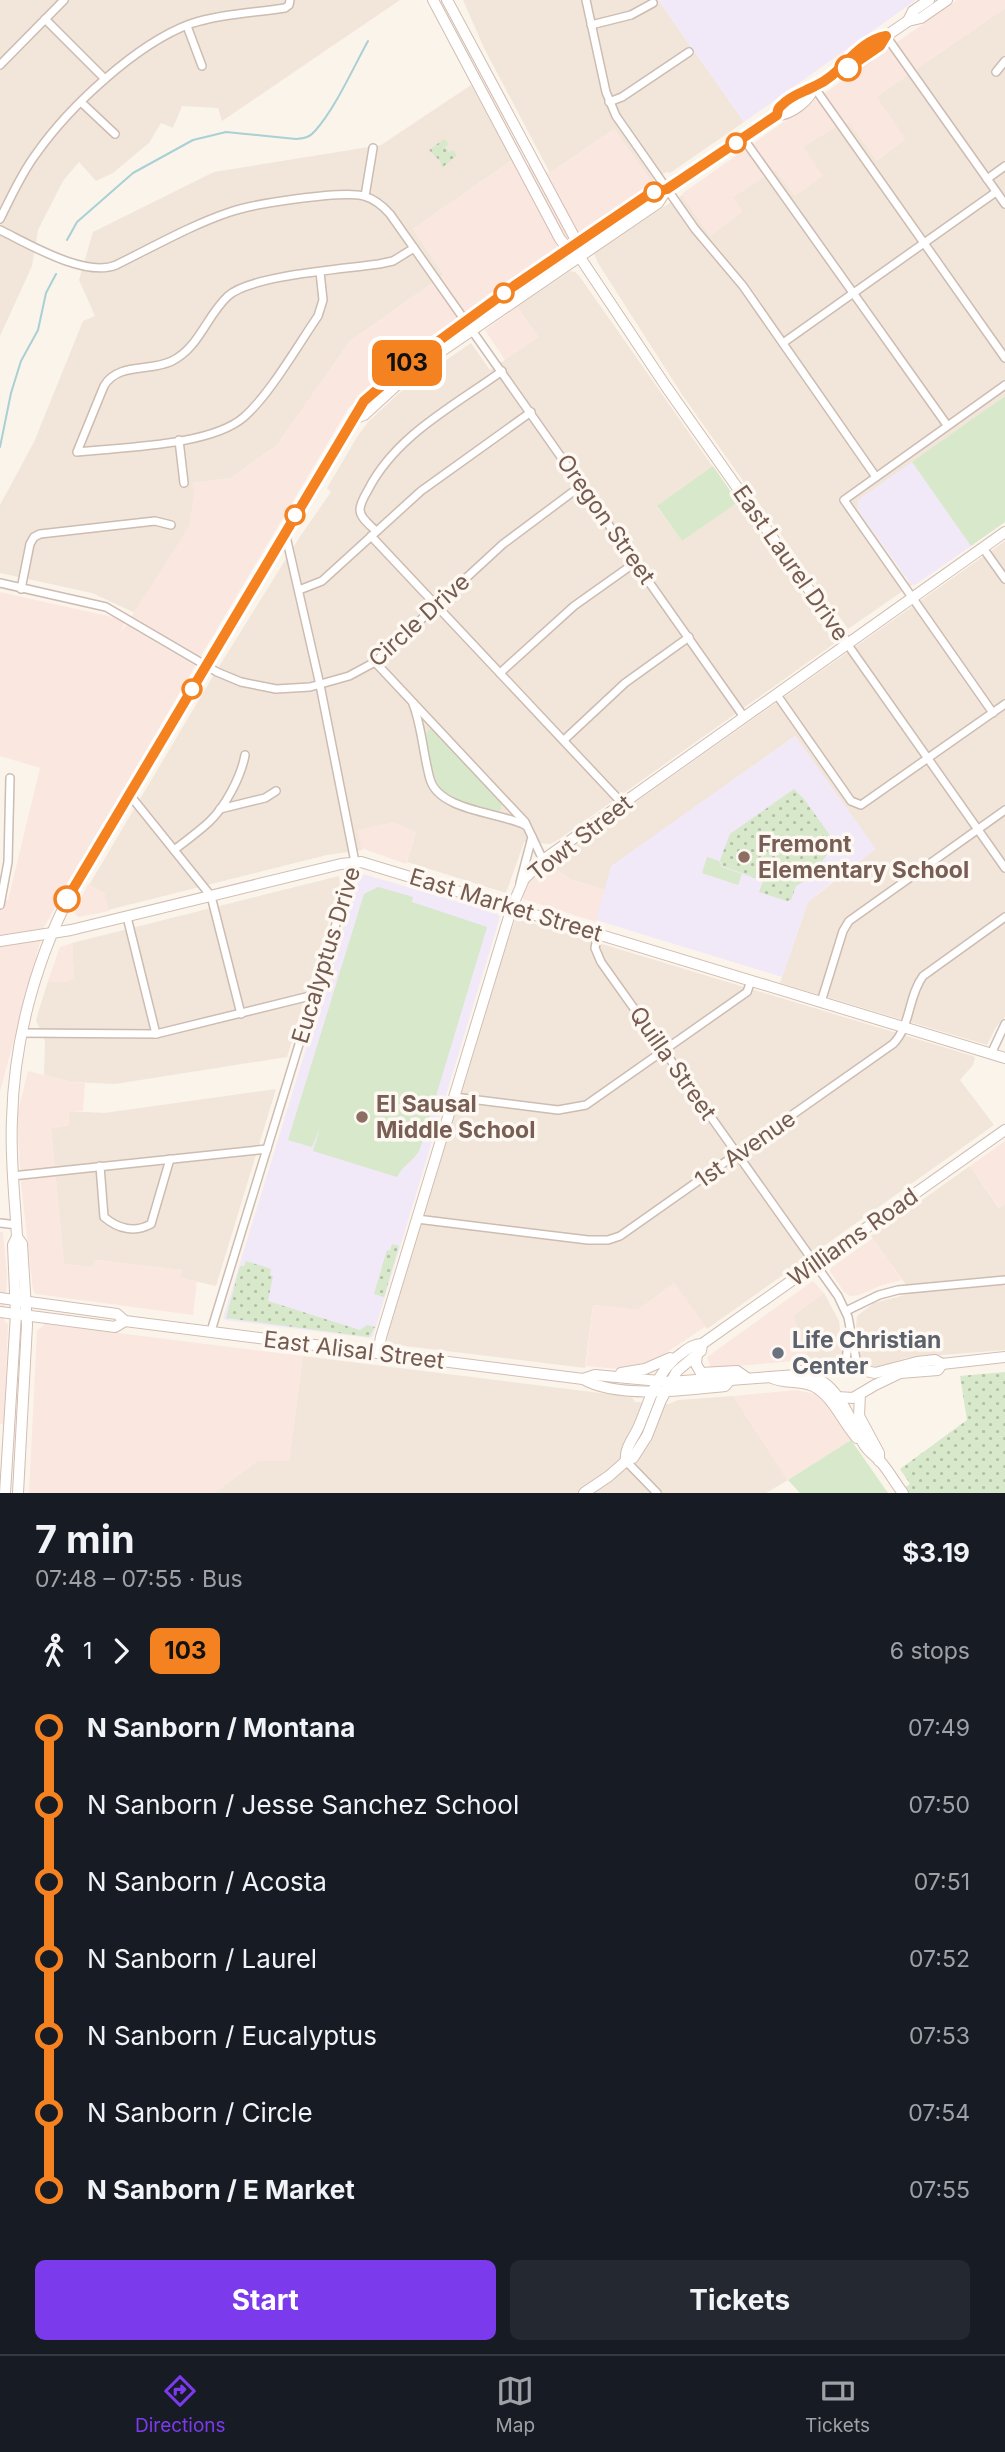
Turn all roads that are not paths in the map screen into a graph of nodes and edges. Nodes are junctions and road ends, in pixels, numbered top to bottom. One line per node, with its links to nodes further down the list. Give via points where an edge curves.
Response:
1 (64, 0): 9 (street)
2 (290, 0): 12 (street, via 282,8)
3 (433, 0): 37 (main road)
4 (447, 0): 34 (main road, East Laurel Drive)
5 (586, 0): 11 (street)
6 (929, 0): 10 (main road, via 913,11)
7 (947, 0): 10 (main road, via 921,18)
8 (653, 3): 11 (street, via 631,15)
9 (45, 19): 16 (street); 19 (street)
10 (908, 21): 13 (main road)
11 (592, 25): 21 (street)
12 (187, 26): 17 (street); 19 (street, via 141,50)
13 (886, 36): 20 (main road, via 852,67 842,67); 27 (street)
14 (689, 52): 21 (street)
15 (1005, 61): 18 (street)
16 (0, 65)
17 (202, 66)
18 (996, 72)
19 (105, 79): 22 (street)
20 (814, 87): 24 (main road, via 788,113 777,115); 35 (street)
21 (609, 102): 28 (street)
22 (82, 103): 23 (street); 32 (street, via 36,154)
23 (115, 134)
24 (743, 138): 28 (main road); 40 (street)
25 (373, 148): 30 (street)
26 (1005, 166): 27 (street)
27 (987, 179): 29 (street)
28 (667, 189): 34 (main road, via 649,194); 38 (main road, via 658,203); 43 (street)
29 (996, 192): 31 (street); 35 (street)
30 (365, 196): 33 (street, via 337,194 238,209 106,268 74,262); 36 (street, Oregon Street, via 390,214)
31 (1005, 204)
32 (0, 219)
33 (0, 230)
34 (577, 242): 37 (main road); 38 (main road, East Laurel Drive)
35 (924, 243): 40 (street); 44 (street)
36 (414, 248): 39 (street, via 387,262); 41 (street, Oregon Street)
37 (567, 249): 38 (main road, East Laurel Drive); 41 (main road)
38 (579, 256): 42 (main road); 67 (main road, East Laurel Drive)
39 (320, 272): 50 (street, via 320,312 258,401 229,427); 50 (street, via 242,286 224,300 177,359 111,376 77,452)
40 (853, 293): 43 (street); 49 (street)
41 (467, 320): 42 (street, Oregon Street); 48 (main road, via 376,389)
42 (474, 330): 45 (street, Oregon Street); 48 (main road, via 411,372)
43 (783, 343): 51 (street)
44 (1005, 358)
45 (502, 371): 47 (street, Oregon Street); 57 (street, via 417,431 390,457 360,509)
46 (1005, 385): 49 (street)
47 (531, 412): 53 (street, Oregon Street); 57 (street, via 427,486)
48 (356, 418): 55 (main road)
49 (947, 425): 51 (street)
50 (179, 440): 52 (street)
51 (876, 477): 64 (street, via 844,500)
52 (184, 483)
53 (582, 485): 59 (street, Oregon Street); 65 (street, Circle Drive, via 512,537)
54 (171, 525): 62 (street, via 155,521 37,535 30,544)
55 (285, 532): 63 (street, Eucalyptus Drive); 69 (main road)
56 (1005, 532): 58 (main road, Towt Street)
57 (374, 534): 63 (street, via 322,581); 65 (street)
58 (983, 548): 60 (street); 64 (main road, Towt Street)
59 (636, 562): 66 (street, Oregon Street); 70 (street, via 574,606)
60 (1005, 579)
61 (0, 583): 62 (street, Circle Drive)
62 (21, 589): 69 (street, Circle Drive, via 106,607)
63 (299, 590): 71 (street, Eucalyptus Drive)
64 (912, 598): 67 (main road, Towt Street); 75 (street)
65 (436, 605): 68 (street, Circle Drive); 70 (street)
66 (689, 637): 76 (street, Oregon Street); 79 (street, via 625,683)
67 (848, 645): 72 (main road, Towt Street); 81 (street, East Laurel Drive)
68 (375, 662): 71 (street, Circle Drive); 73 (street)
69 (206, 665): 71 (street, Circle Drive, via 259,687 290,690); 84 (main road)
70 (500, 673): 79 (street)
71 (320, 685): 95 (street, Eucalyptus Drive)
72 (777, 695): 76 (main road, Towt Street); 81 (street, via 858,805)
73 (411, 700): 77 (street); 78 (street)
74 (1005, 704): 75 (street)
75 (993, 713): 81 (street)
76 (744, 718): 86 (main road, Towt Street)
77 (440, 731): 78 (street, via 427,728); 85 (street)
78 (421, 739): 89 (street, via 430,782 438,794)
79 (564, 740): 86 (street)
80 (246, 755): 87 (street)
81 (928, 758): 91 (street, East Laurel Drive)
82 (10, 778): 99 (street, via 8,862)
83 (276, 791): 87 (street)
84 (129, 794): 93 (street); 104 (main road)
85 (503, 798): 89 (street, via 503,811); 90 (street)
86 (623, 804): 94 (main road, Towt Street)
87 (219, 809): 93 (street)
88 (1005, 810): 91 (street)
89 (492, 814): 90 (street)
90 (528, 828): 92 (street)
91 (978, 830): 96 (street, East Laurel Drive); 108 (street, via 847,924)
92 (532, 837): 94 (street); 97 (street)
93 (174, 850): 98 (street)
94 (543, 860): 97 (main road, Towt Street, via 527,875)
95 (355, 862): 98 (main road, East Market Street); 100 (main road, East Market Street); 107 (street, Eucalyptus Drive)
96 (1005, 868)
97 (517, 894): 100 (main road, Towt Street)
98 (211, 896): 101 (main road, East Market Street); 109 (street)
99 (0, 905)
100 (512, 907): 103 (main road, East Market Street); 117 (main road, Towt Street)
101 (127, 917): 104 (main road, East Market Street); 113 (street)
102 (1005, 917): 111 (street, 1st Avenue, via 923,976)
103 (598, 933): 106 (main road, East Market Street); 114 (street, Quilla Street, via 595,948 599,958)
104 (52, 934): 105 (main road, East Market Street); 112 (main road)
105 (0, 941)
106 (751, 981): 108 (main road, East Market Street); 114 (street, via 747,992)
107 (314, 996): 109 (street); 119 (street, Eucalyptus Drive)
108 (821, 1002): 111 (main road, East Market Street)
109 (241, 1014): 113 (street)
110 (1005, 1024): 115 (street)
111 (903, 1028): 115 (main road, East Market Street); 120 (street, 1st Avenue, via 893,1044)
112 (21, 1033): 113 (street); 123 (main road, via 12,1117)
113 (156, 1034)
114 (664, 1051): 117 (street, via 598,1099 574,1109); 120 (street, Quilla Street)
115 (991, 1054): 116 (main road, East Market Street)
116 (1005, 1058)
117 (454, 1097): 124 (main road, Towt Street)
118 (1005, 1130): 127 (main road, Williams Road)
119 (267, 1149): 121 (street); 137 (street, Eucalyptus Drive)
120 (737, 1154): 124 (street, 1st Avenue, via 627,1232 608,1240); 127 (street, Quilla Street)
121 (170, 1159): 122 (street); 122 (street, via 151,1224 140,1230 115,1227 104,1217)
122 (100, 1166): 123 (street)
123 (12, 1176): 126 (main road)
124 (417, 1219): 140 (main road, Towt Street)
125 (0, 1223): 126 (street)
126 (17, 1225): 132 (main road, via 13,1245)
127 (815, 1264): 133 (street, Quilla Street); 139 (main road, Williams Road)
128 (1005, 1273): 130 (street)
129 (1005, 1280): 130 (street)
130 (987, 1281): 133 (street, via 898,1290)
131 (0, 1298): 132 (main road, East Alisal Street)
132 (21, 1301): 135 (main road); 136 (main road, East Alisal Street, via 117,1314)
133 (846, 1311): 138 (street, Quilla Street)
134 (0, 1312): 135 (main road, East Alisal Street)
135 (22, 1314): 136 (main road, East Alisal Street, via 115,1326); 159 (main road); 160 (main road)
136 (125, 1321): 137 (main road, East Alisal Street)
137 (211, 1331): 140 (main road, East Alisal Street)
138 (850, 1331): 143 (street, Quilla Street); 145 (street, Quilla Street)
139 (699, 1349): 141 (main road, Williams Road, via 695,1344); 149 (main road, via 696,1364 701,1373 737,1371); 152 (main road, Williams Road, via 680,1366)
140 (378, 1353): 150 (main road, East Alisal Street)
141 (680, 1354): 146 (main road, via 640,1371); 151 (main road, Williams Road)
142 (1005, 1357): 144 (main road, East Alisal Street, via 942,1364 938,1370)
143 (844, 1366): 145 (main road, East Alisal Street); 147 (main road, East Alisal Street, via 804,1370); 154 (main road, via 832,1378)
144 (926, 1366): 145 (main road, East Alisal Street, via 907,1364 878,1373); 155 (main road, East Alisal Street, via 895,1375)
145 (859, 1370): 155 (main road)
146 (595, 1375): 150 (main road, East Alisal Street); 151 (main road, East Alisal Street)
147 (797, 1375): 148 (main road, East Alisal Street); 154 (main road, East Alisal Street, via 820,1380)
148 (769, 1377): 149 (main road, East Alisal Street); 156 (main road, via 816,1388)
149 (747, 1378): 152 (main road, East Alisal Street, via 730,1380 725,1386)
150 (583, 1379): 153 (main road, East Alisal Street, via 595,1386)
151 (657, 1381): 152 (main road, East Alisal Street); 153 (main road, Williams Road)
152 (668, 1386): 153 (main road, East Alisal Street); 157 (main road, via 643,1445)
153 (652, 1392): 157 (main road, Williams Road, via 625,1452)
154 (834, 1392): 155 (main road, East Alisal Street, via 849,1399); 156 (main road)
155 (862, 1393): 158 (main road, via 859,1416)
156 (865, 1447): 158 (main road)
157 (626, 1461): 161 (main road); 162 (street)
158 (880, 1461): 163 (main road)
159 (5, 1493)
160 (18, 1493)
161 (584, 1493)
162 (657, 1493)
163 (903, 1493)

